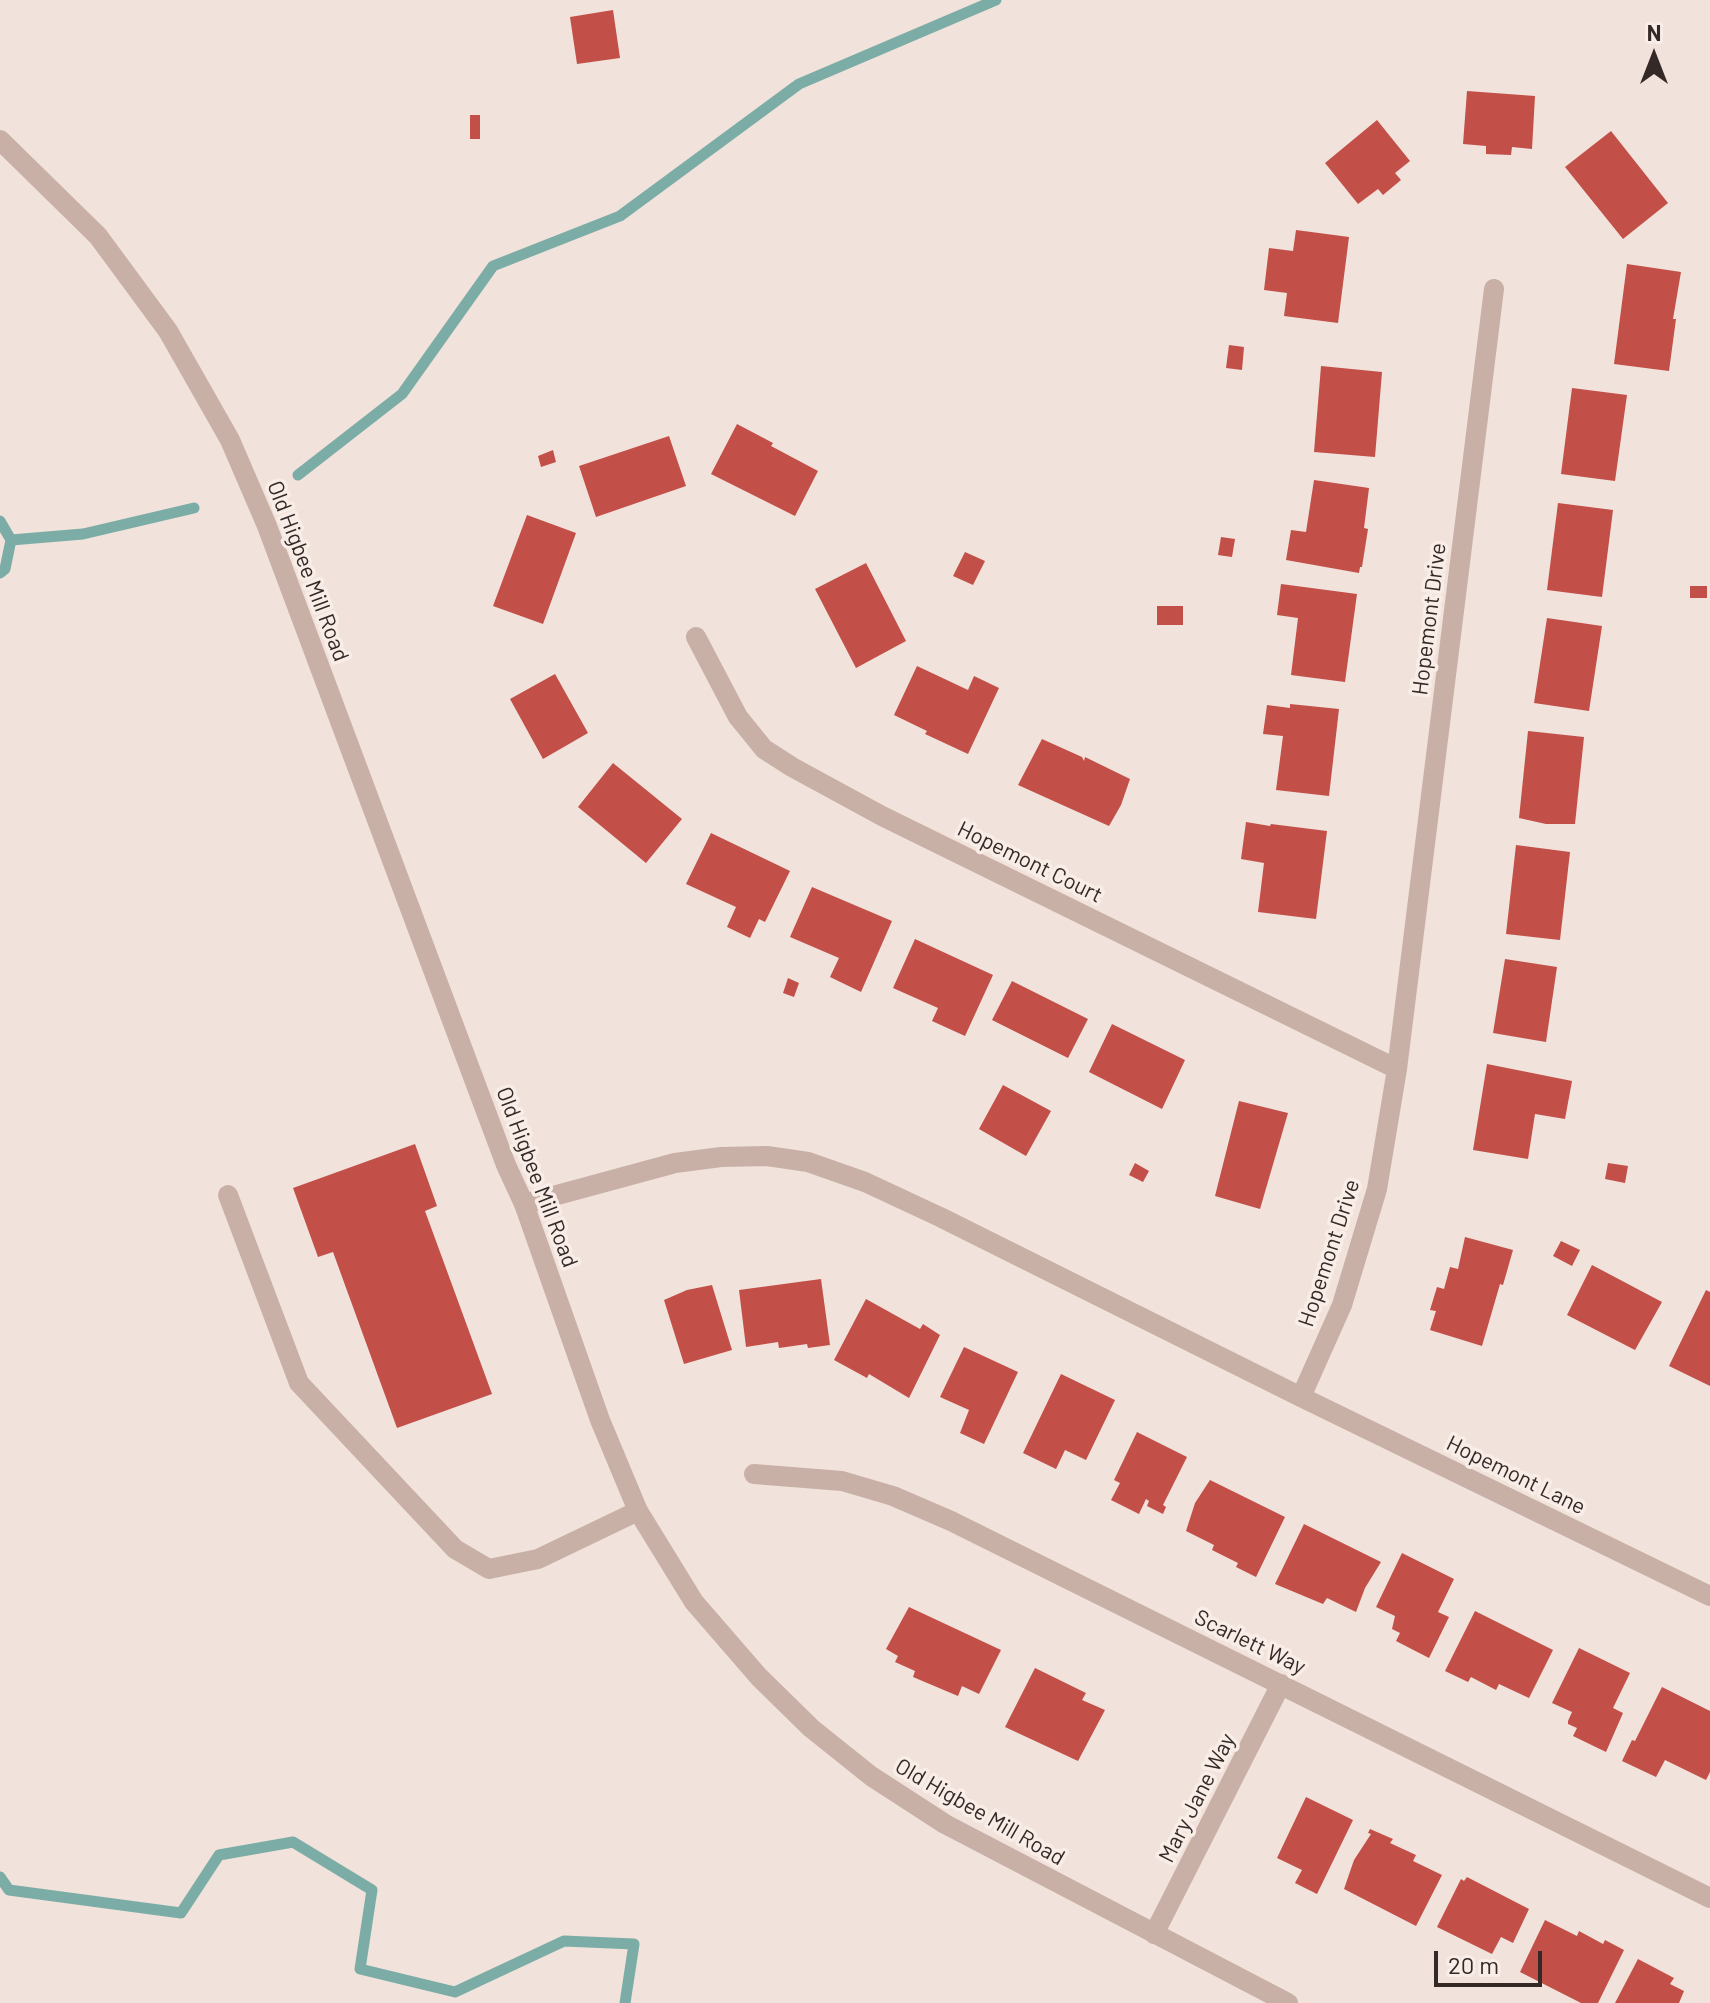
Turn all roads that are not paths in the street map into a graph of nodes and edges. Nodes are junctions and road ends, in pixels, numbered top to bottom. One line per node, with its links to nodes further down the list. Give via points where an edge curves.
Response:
1 (0, 140): 6 (street, Old Higbee Mill Road, via 98,236 168,331 230,440)
2 (1494, 289): 4 (street, Hopemont Drive)
3 (696, 637): 4 (street, Hopemont Court, via 738,717 764,749 792,767)
4 (1397, 1069): 7 (street, Hopemont Drive, via 1364,1237 1342,1305)
5 (228, 1195): 9 (street, via 299,1383 455,1549 489,1569 538,1559)
6 (524, 1204): 7 (street, via 675,1163 767,1156 808,1162 940,1217); 9 (street, Old Higbee Mill Road)
7 (1301, 1397): 10 (street, Hopemont Lane)
8 (754, 1474): 11 (street, Scarlett Way, via 842,1481 893,1496)
9 (638, 1511): 13 (street, Old Higbee Mill Road, via 694,1602 811,1728 871,1776 945,1824)
10 (1710, 1596)
11 (1281, 1684): 12 (street, Scarlett Way); 13 (street, Mary Jane Way)
12 (1710, 1898)
13 (1154, 1934): 14 (street, Old Higbee Mill Road)
14 (1288, 2003)

